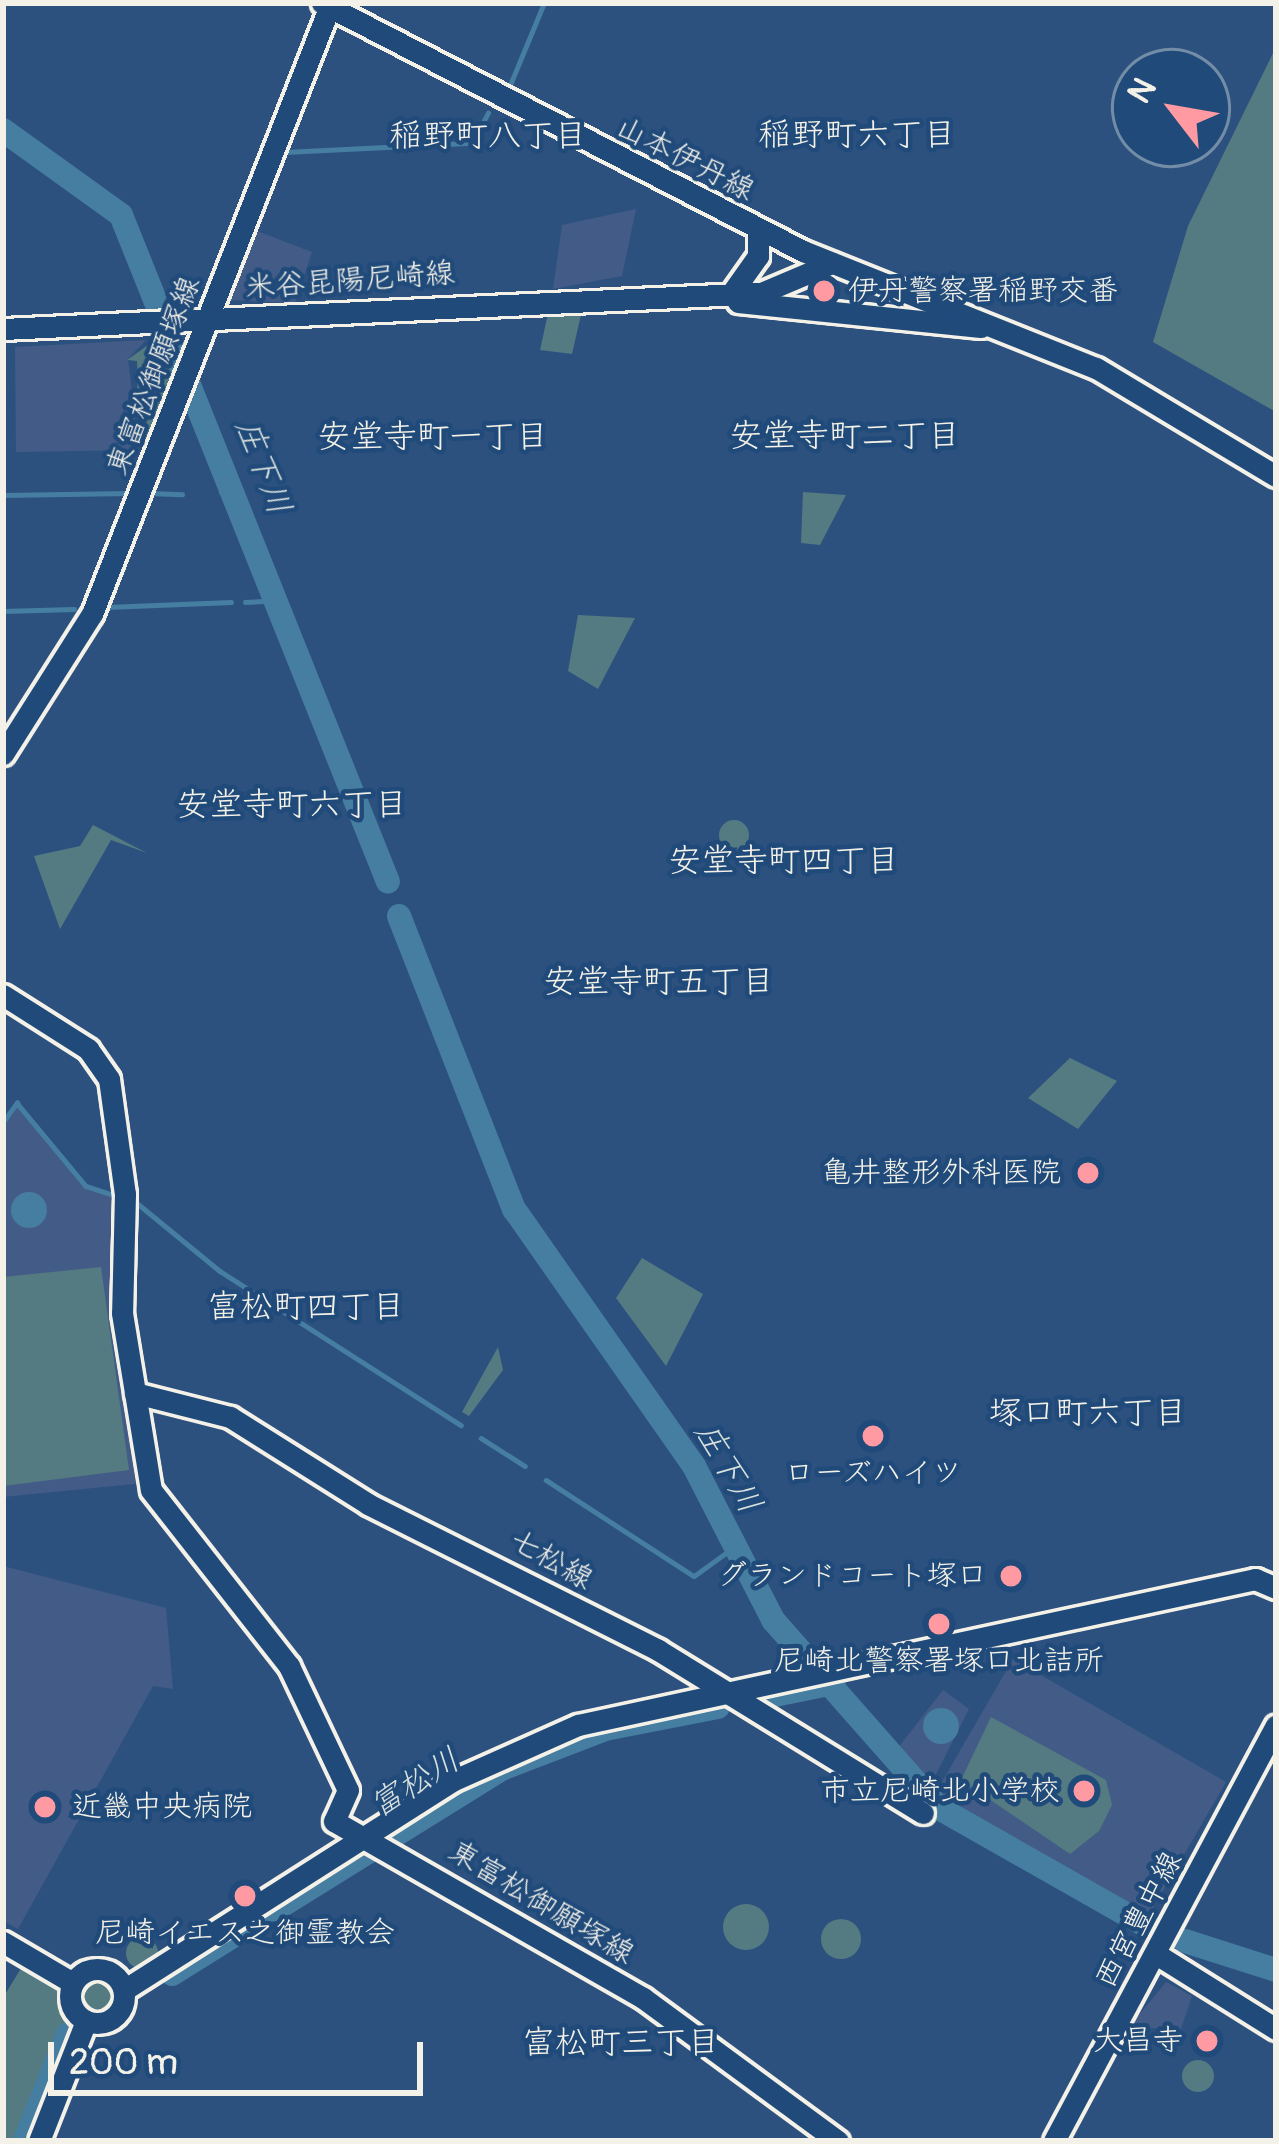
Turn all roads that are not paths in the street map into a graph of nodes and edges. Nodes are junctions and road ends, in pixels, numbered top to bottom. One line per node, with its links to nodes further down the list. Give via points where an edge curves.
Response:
1 (327, 4): 2 (main road, 山本伊丹線); 6 (main road, 東富松御願塚線)
2 (758, 229): 3 (main road, 山本伊丹線); 4 (main road, via 758,256)
3 (832, 263): 4 (main road, 米谷昆陽尼崎線); 7 (main road, 米谷昆陽尼崎線)
4 (731, 294): 5 (main road, 米谷昆陽尼崎線)
5 (700, 296): 6 (main road, 米谷昆陽尼崎線); 7 (main road, 米谷昆陽尼崎線)
6 (208, 320): 8 (main road, 米谷昆陽尼崎線); 10 (main road, 東富松御願塚線, via 92,614)
7 (1000, 328): 9 (main road, 米谷昆陽尼崎線, via 1096,368)
8 (3, 329)
9 (1276, 476)
10 (3, 754)
11 (3, 995): 12 (main road, 東富松御願塚線, via 88,1049 109,1079 124,1197 122,1313)
12 (135, 1393): 14 (main road, 七松線, via 230,1417 375,1508 496,1561); 17 (main road, 東富松御願塚線, via 151,1490 290,1666 348,1790 334,1821)
13 (1276, 1588): 14 (main road, via 1255,1579)
14 (725, 1692): 16 (main road, 七松線); 17 (main road, via 547,1737)
15 (1276, 1726): 19 (main road, 西宮豊中線)
16 (923, 1813)
17 (370, 1835): 21 (main road); 26 (main road, 東富松御願塚線, via 643,1999)
18 (3, 1942): 20 (main road)
19 (1156, 1954): 23 (main road); 24 (main road, 西宮豊中線)
20 (73, 1983): 21 (main road, via 102,1970); 22 (main road, via 73,2009)
21 (124, 1990): 22 (main road, via 114,2018)
22 (86, 2021): 25 (main road)
23 (1276, 2029)
24 (1056, 2140)
25 (39, 2141)
26 (838, 2141)

